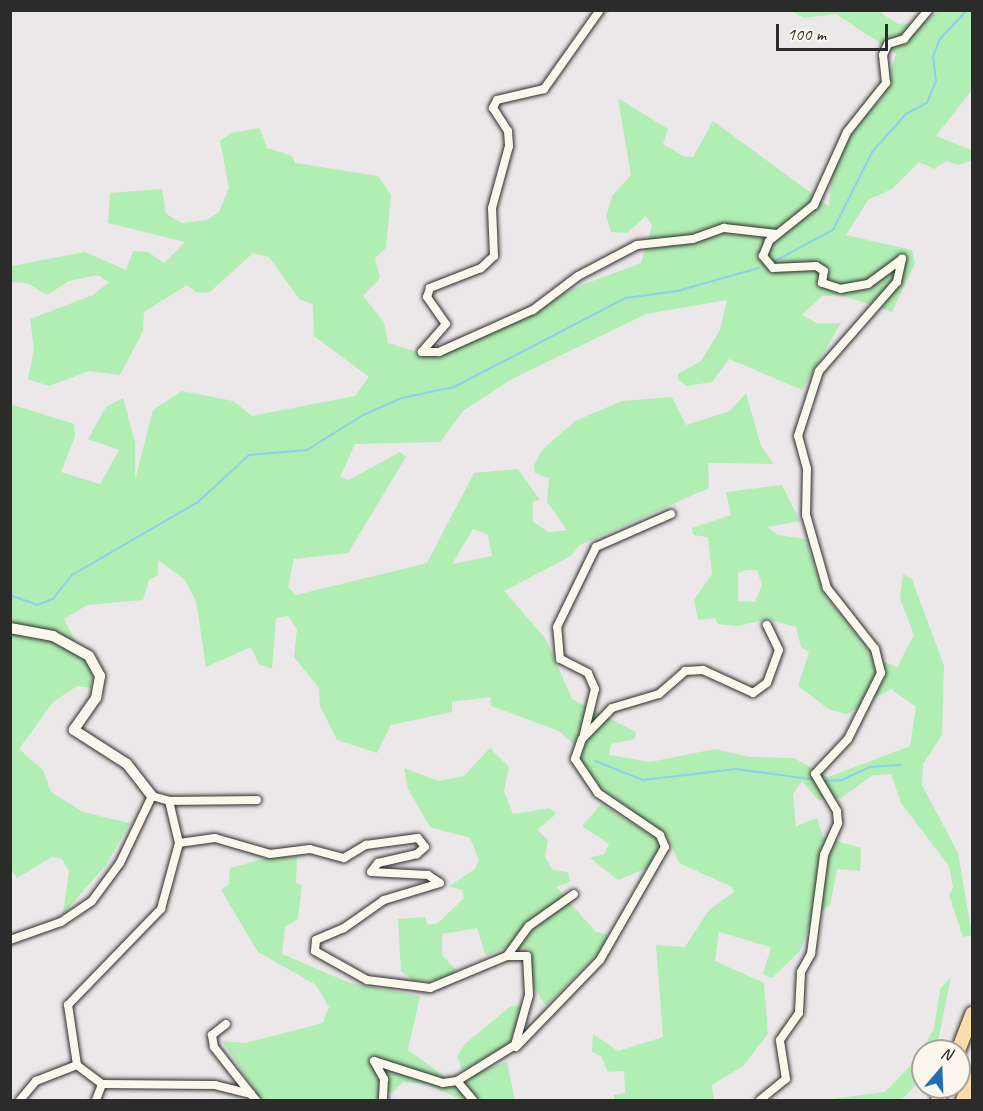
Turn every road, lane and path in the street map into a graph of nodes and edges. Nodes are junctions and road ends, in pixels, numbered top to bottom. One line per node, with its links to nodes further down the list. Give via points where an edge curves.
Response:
1 (600, 10): 3 (street, via 544,89 497,100 493,108 507,132 509,146 492,208 494,256 481,268 430,288 429,300 447,318 422,352 439,352 533,310 578,276 637,245 693,239 724,228)
2 (928, 10): 3 (street, via 904,39 888,44 884,55 886,83 846,132 814,205)
3 (777, 234): 28 (street, via 765,250 765,264 816,267 824,271 822,283 841,289 868,284 902,260 902,270 819,371 798,436 807,469 806,515 827,588 875,649 881,673 848,739 814,774 837,810 838,823 824,855 811,954 801,972 799,1013 780,1040 786,1079)
4 (671, 514): 7 (street, via 596,548 558,627 560,659 588,674 595,689)
5 (767, 625): 7 (street, via 779,650 767,683 753,693 703,670 685,671 659,694 612,708)
6 (10, 628): 8 (street, via 53,636 89,656 100,676 96,698 74,730 127,764)
7 (582, 739): 18 (street, via 575,759 598,794 660,835 665,847 600,960 527,1039)
8 (152, 796): 10 (street); 13 (street, via 120,863 92,901 61,922)
9 (257, 800): 10 (street)
10 (169, 801): 11 (street)
11 (179, 843): 14 (street, via 215,838 270,854 310,849 344,858 366,845 418,838 425,846 417,854 378,863 371,872 428,875 440,883 384,900 344,928 316,940 315,951 367,980 430,988); 19 (street, via 161,909 69,1005)
12 (574, 894): 14 (street, via 529,926)
13 (10, 940)
14 (507, 956): 18 (street, via 527,956 529,995 522,1034)
15 (972, 1014): 17 (highway)
16 (226, 1024): 23 (street, via 212,1035 214,1047)
17 (966, 1039)
18 (506, 1054): 20 (street, via 469,1070)
19 (77, 1065): 22 (street); 24 (street, via 36,1081)
20 (457, 1080): 26 (street, via 422,1078 374,1061 384,1079); 27 (street)
21 (972, 1082): 29 (highway)
22 (102, 1084): 23 (street, via 215,1085); 25 (street)
23 (253, 1097)
24 (20, 1101)
25 (96, 1101)
26 (383, 1101)
27 (473, 1101)
28 (759, 1101)
29 (963, 1101)

